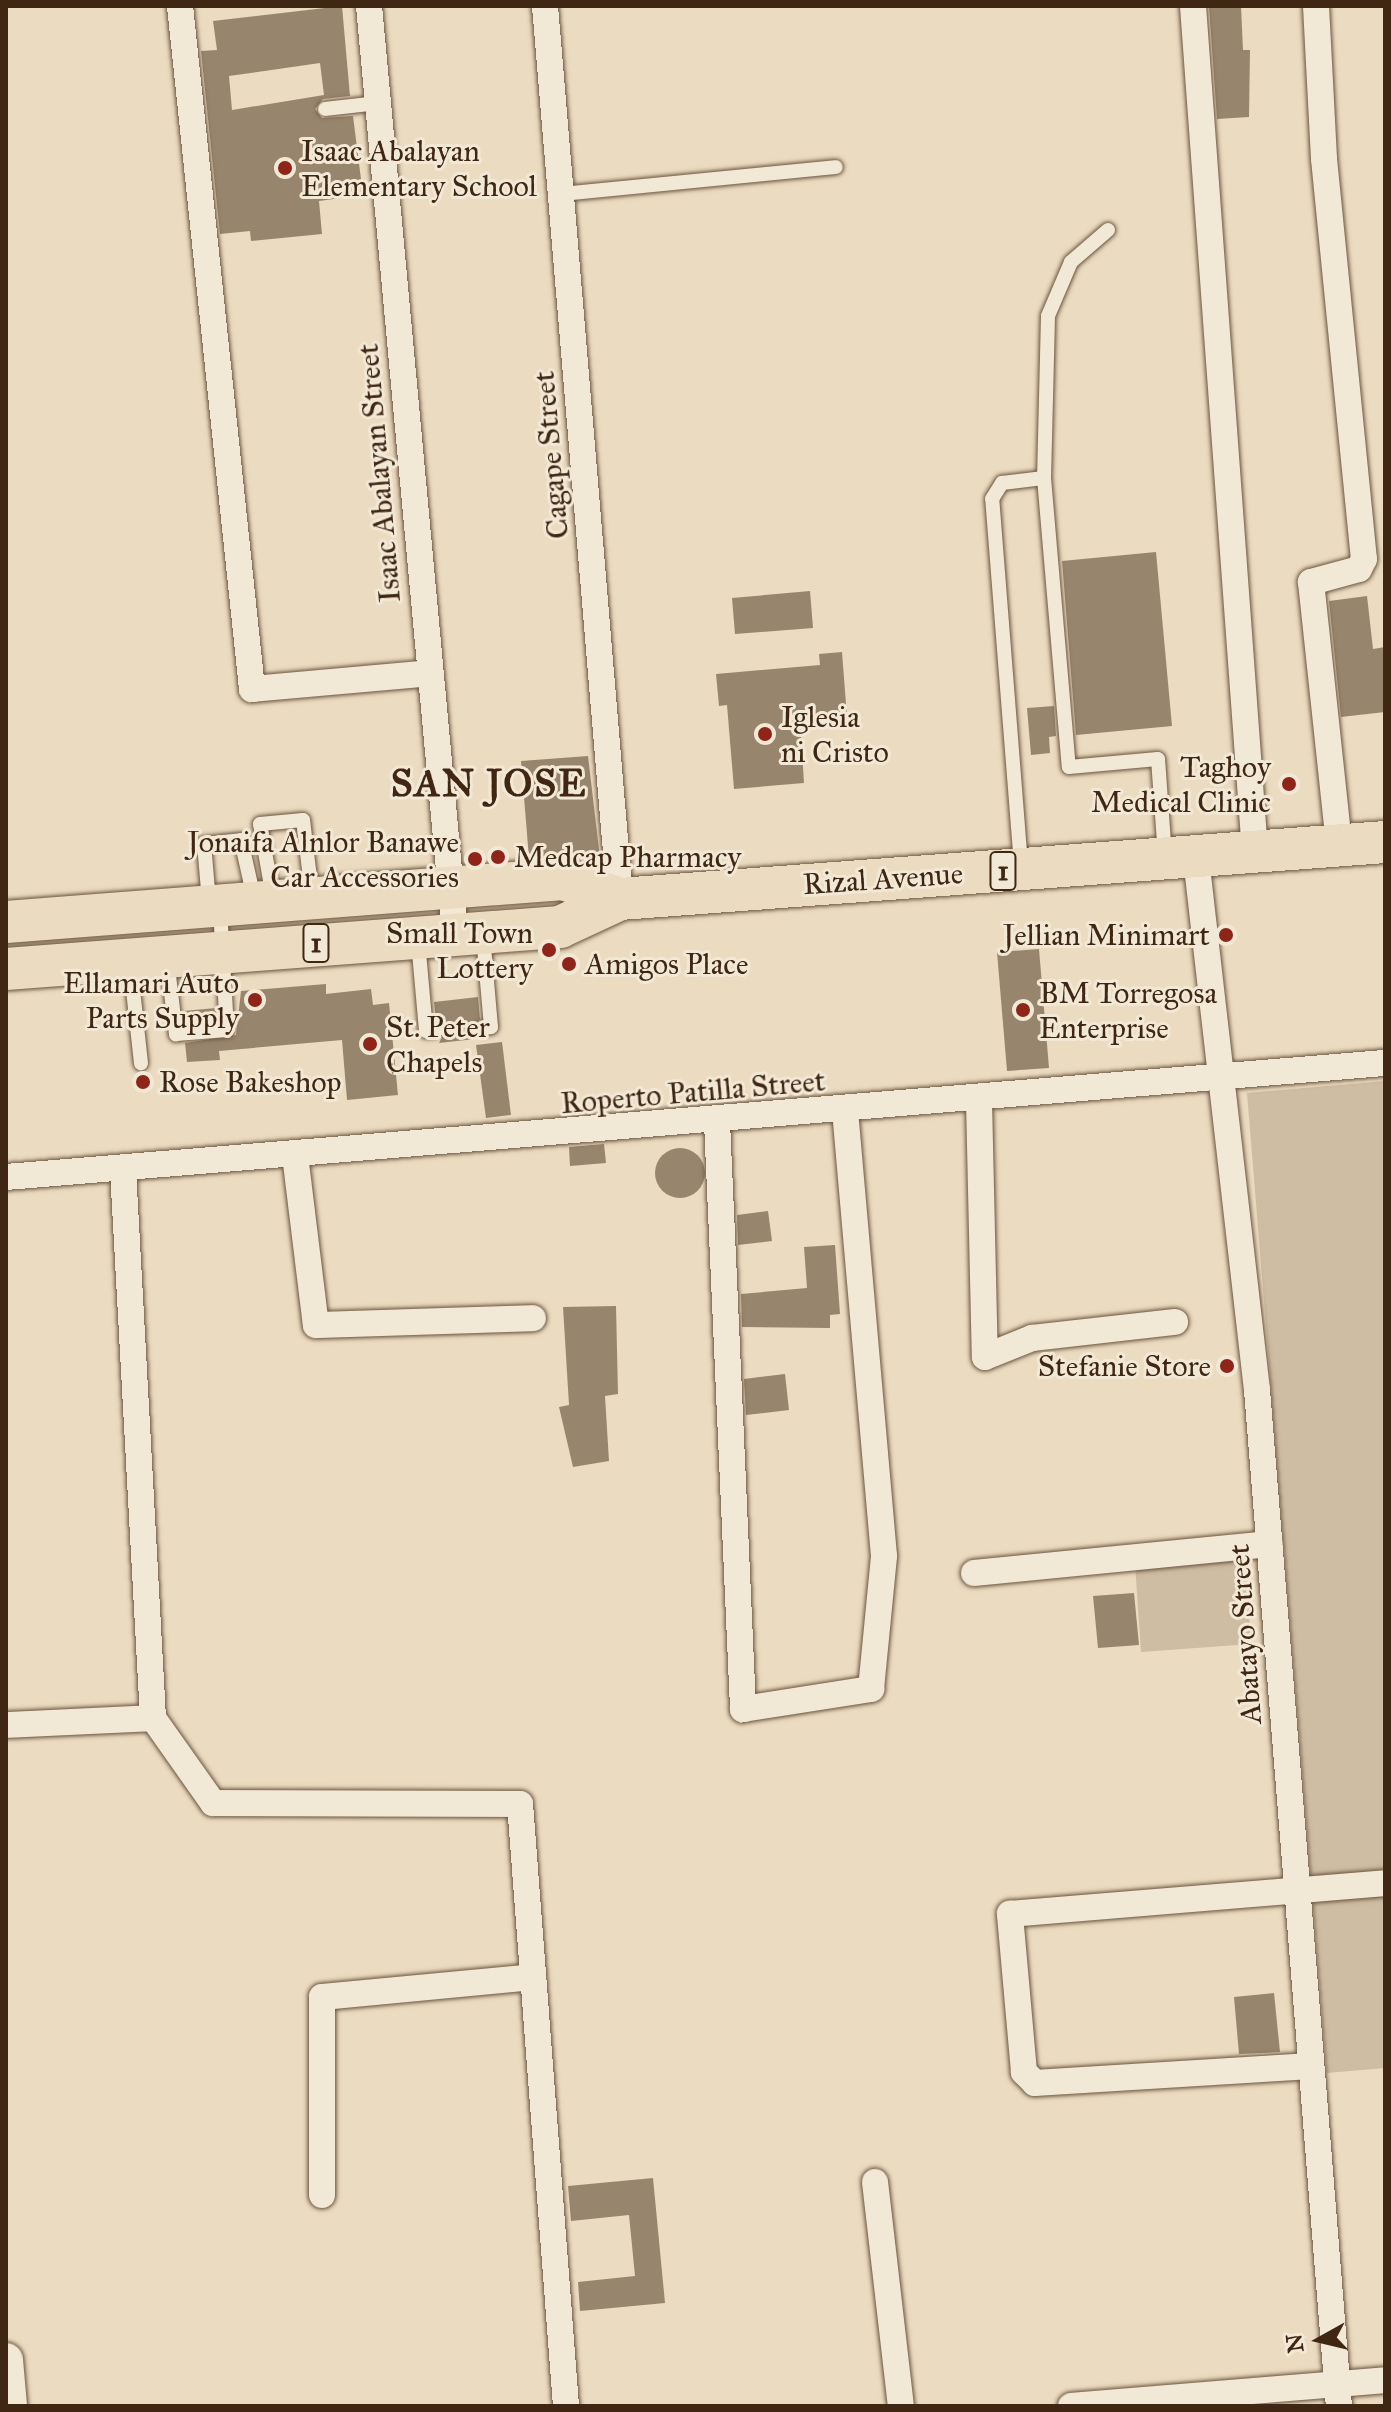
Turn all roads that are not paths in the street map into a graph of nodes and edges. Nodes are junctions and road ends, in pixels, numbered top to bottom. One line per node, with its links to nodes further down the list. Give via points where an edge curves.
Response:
1 (180, 6): 12 (street, via 252,689)
2 (369, 6): 6 (street, Isaac Abalayan Street)
3 (545, 6): 9 (street, Cagape Street)
4 (1193, 6): 15 (street)
5 (1316, 6): 14 (street, via 1325,173 1364,559 1359,569 1311,582)
6 (378, 103): 7 (lane); 12 (street, Isaac Abalayan Street)
7 (325, 109)
8 (836, 167): 9 (lane)
9 (561, 194): 19 (street, Cagape Street)
10 (1108, 230): 11 (lane, via 1071,262 1048,316)
11 (1044, 478): 16 (lane, via 1069,767 1158,759); 17 (lane, via 1002,483 992,499)
12 (430, 673): 18 (street, Isaac Abalayan Street)
13 (1385, 842): 14 (main road, Rizal Avenue / 1)
14 (1339, 846): 15 (main road, Rizal Avenue / 1)
15 (1255, 853): 16 (main road, Rizal Avenue / 1)
16 (1181, 859): 17 (main road, Rizal Avenue / 1); 30 (street, Abatayo Street)
17 (1021, 870): 19 (main road, Rizal Avenue / 1)
18 (452, 888): 19 (main road, Rizal Avenue / 1, via 563,879); 20 (main road, Rizal Avenue / 1); 22 (street, Isaac Abalayan Street)
19 (620, 899): 22 (main road, Rizal Avenue / 1, via 560,927)
20 (254, 903): 20 (lane, via 260,824 303,820); 21 (main road, Rizal Avenue / 1); 23 (lane)
21 (6, 922)
22 (452, 935): 23 (main road, Rizal Avenue / 1); 26 (lane, via 491,1027); 27 (lane, via 426,1031)
23 (224, 950): 24 (main road, Rizal Avenue / 1); 24 (lane, via 227,1030 189,1033 176,1034)
24 (148, 956): 25 (main road, Rizal Avenue / 1); 28 (lane)
25 (6, 969)
26 (483, 1028)
27 (437, 1030)
28 (141, 1063)
29 (1385, 1063): 30 (street, Roperto Patilla Street)
30 (1222, 1078): 31 (street, Roperto Patilla Street); 39 (street, Abatayo Street)
31 (979, 1101): 32 (street, Roperto Patilla Street); 38 (street, via 985,1357 1032,1338)
32 (845, 1112): 33 (street, Roperto Patilla Street); 33 (street, via 884,1556 871,1689 743,1709)
33 (717, 1122): 34 (street, Roperto Patilla Street)
34 (295, 1155): 35 (street, Roperto Patilla Street); 37 (street, via 316,1325)
35 (123, 1169): 36 (street, Roperto Patilla Street); 41 (street)
36 (6, 1177)
37 (533, 1318)
38 (1175, 1322)
39 (1270, 1544): 40 (street); 44 (street, Abatayo Street)
40 (974, 1573)
41 (153, 1718): 42 (street); 45 (street, via 213,1803 520,1804)
42 (6, 1725)
43 (1385, 1883): 44 (street)
44 (1297, 1890): 46 (street, Abatayo Street); 46 (street, via 1010,1914 1024,2072 1035,2083)
45 (533, 1977): 48 (street, via 322,1997); 53 (street)
46 (1311, 2066): 51 (street, Abatayo Street)
47 (875, 2182): 54 (street)
48 (322, 2195)
49 (6, 2360): 52 (street)
50 (1385, 2380): 51 (street)
51 (1338, 2395): 55 (street)
52 (10, 2406)
53 (566, 2406)
54 (901, 2406)
55 (1071, 2406)

